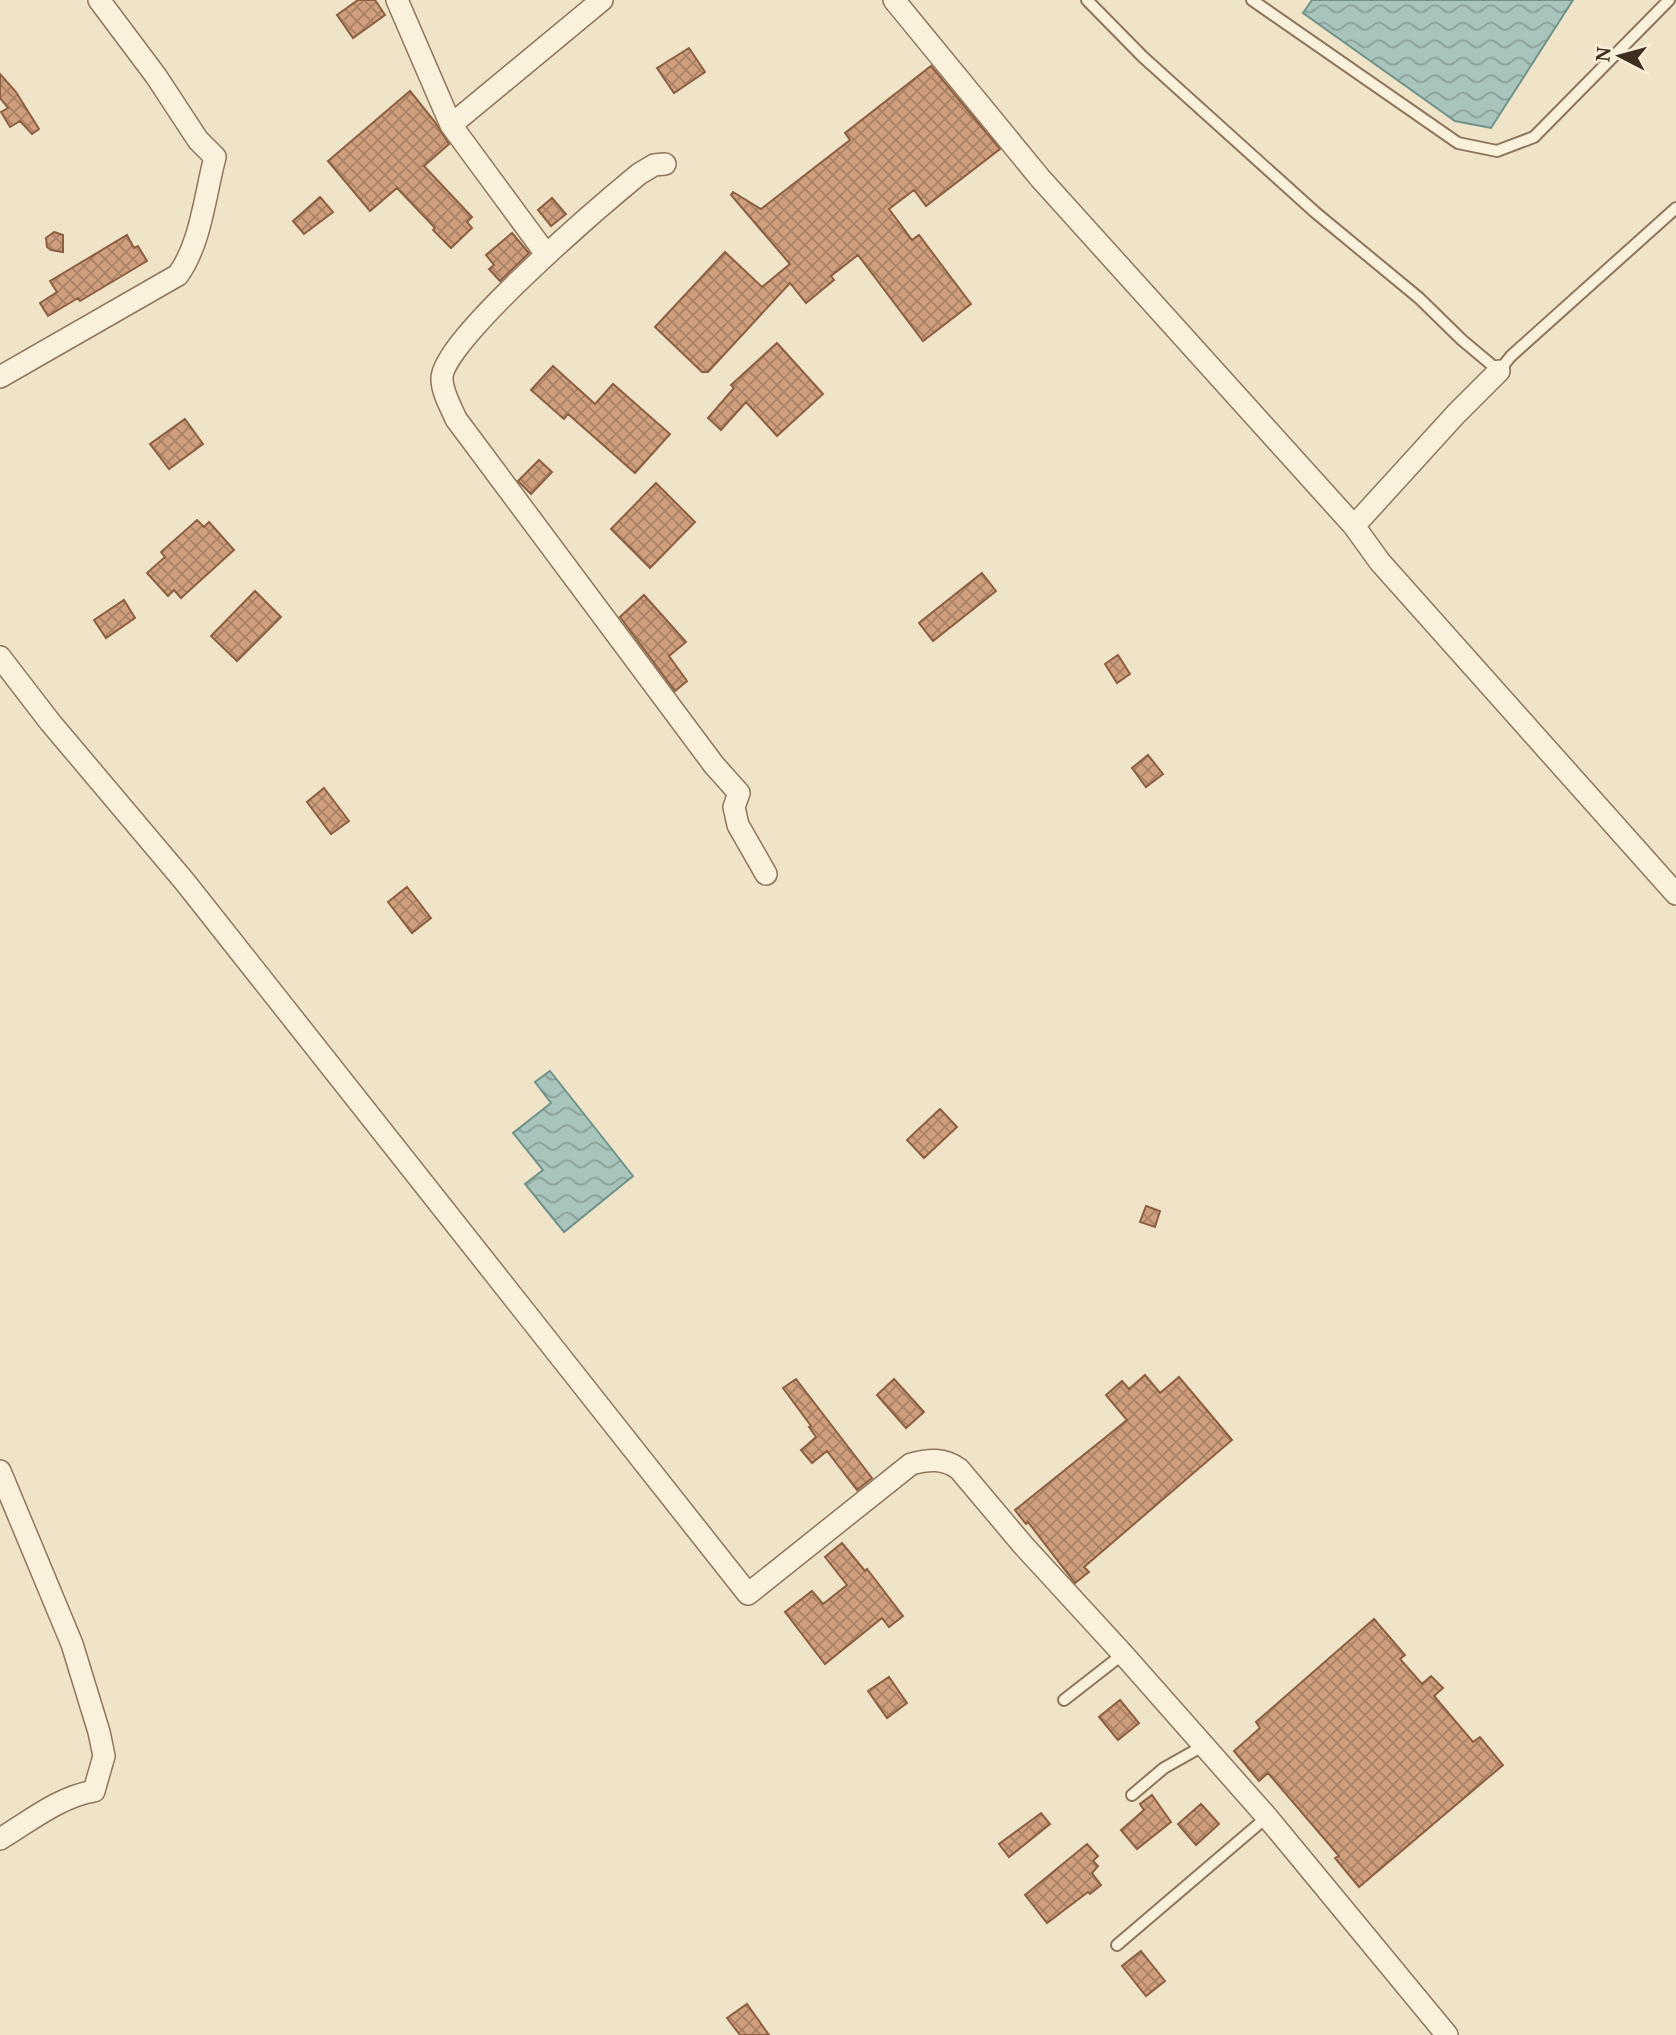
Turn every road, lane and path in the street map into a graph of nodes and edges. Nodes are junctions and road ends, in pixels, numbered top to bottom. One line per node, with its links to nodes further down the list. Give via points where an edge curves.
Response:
1 (99, 0): 13 (street, via 198,140 215,157 195,239 178,275)
2 (397, 0): 8 (street)
3 (602, 0): 8 (street)
4 (894, 0): 14 (street, via 1040,178)
5 (1087, 0): 12 (lane, via 1143,57)
6 (1252, 0): 7 (lane, via 1458,144 1497,151 1534,137)
7 (1669, 0)
8 (451, 125): 11 (street)
9 (665, 164): 11 (street, via 639,174)
10 (1676, 208): 12 (lane)
11 (546, 254): 16 (street, via 457,345 442,378 447,395 456,419 739,793 734,807 738,825)
12 (1499, 371): 14 (street)
13 (0, 377)
14 (1354, 526): 17 (street, via 1380,562)
15 (0, 657): 19 (street, via 185,882 748,1594 911,1464 949,1461)
16 (766, 874)
17 (1676, 894)
18 (0, 1471): 24 (street, via 72,1644 104,1756 94,1791 60,1801)
19 (1123, 1654): 20 (lane); 21 (street)
20 (1064, 1700)
21 (1203, 1746): 22 (lane, via 1164,1768); 23 (street)
22 (1132, 1795)
23 (1266, 1817): 25 (lane); 26 (street)
24 (0, 1839)
25 (1117, 1945)
26 (1447, 2035)

